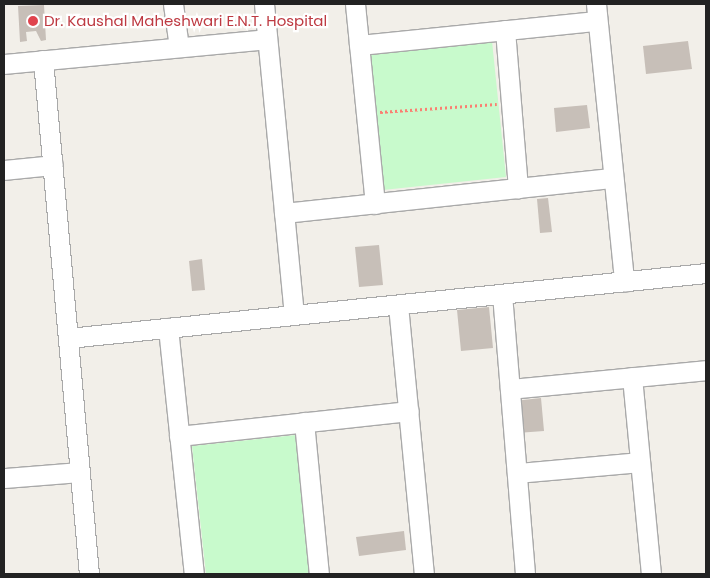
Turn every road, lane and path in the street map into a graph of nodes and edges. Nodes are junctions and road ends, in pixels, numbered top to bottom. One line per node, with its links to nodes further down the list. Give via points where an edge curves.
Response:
1 (173, 4): 8 (street)
2 (264, 4): 6 (street)
3 (355, 4): 7 (street)
4 (596, 12): 5 (street); 15 (street)
5 (505, 30): 7 (street); 11 (street)
6 (268, 39): 8 (street); 18 (street)
7 (360, 45): 12 (street)
8 (179, 47): 9 (street)
9 (44, 60): 10 (street); 13 (street)
10 (4, 64)
11 (511, 103): 12 (path); 16 (street)
12 (366, 113): 17 (street)
13 (53, 166): 14 (street); 25 (street)
14 (4, 170)
15 (613, 178): 16 (street); 20 (street)
16 (518, 188): 17 (street)
17 (375, 204): 18 (street)
18 (284, 214): 23 (street)
19 (706, 273): 20 (street)
20 (624, 282): 21 (street)
21 (502, 294): 22 (street); 28 (street)
22 (398, 305): 23 (street); 29 (street)
23 (294, 315): 24 (street)
24 (168, 328): 25 (street); 31 (street)
25 (68, 338): 33 (street)
26 (706, 370): 27 (street)
27 (632, 377): 28 (street); 32 (street)
28 (510, 389): 34 (street)
29 (409, 411): 30 (street); 39 (street)
30 (304, 422): 31 (street); 38 (street)
31 (179, 436): 37 (street)
32 (640, 462): 34 (street); 41 (street)
33 (80, 472): 35 (street); 36 (street)
34 (516, 473): 40 (street)
35 (4, 478)
36 (89, 574)
37 (194, 574)
38 (319, 574)
39 (424, 574)
40 (525, 574)
41 (652, 574)

